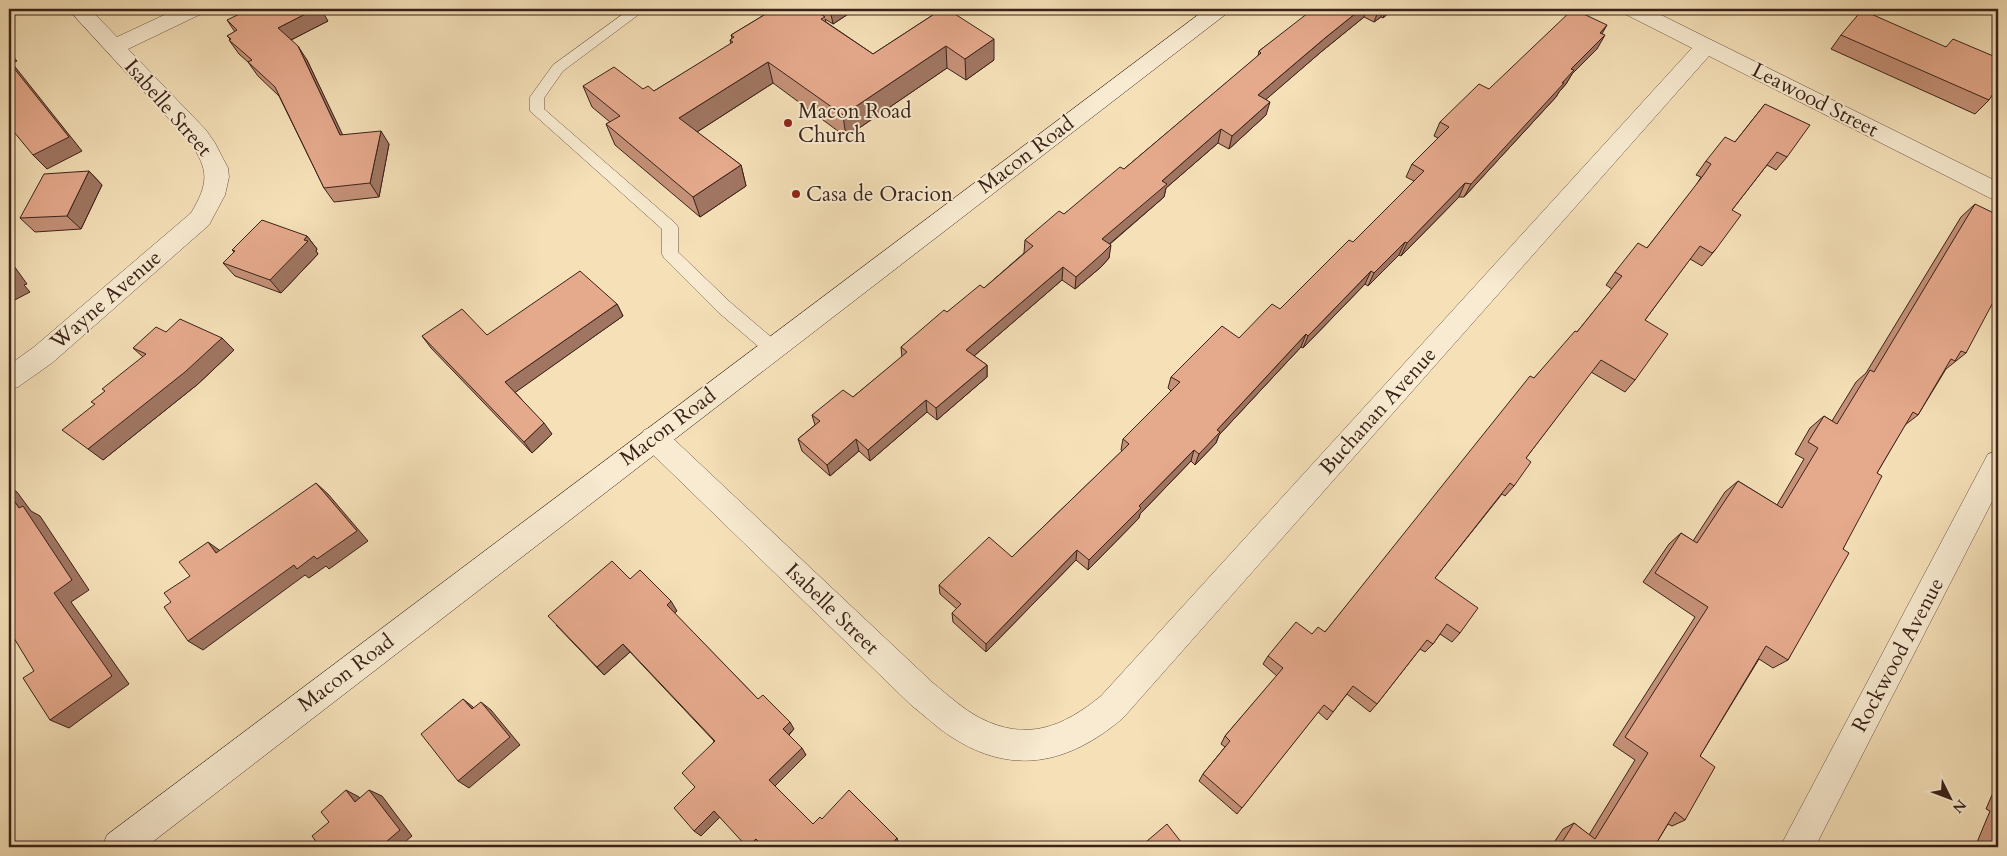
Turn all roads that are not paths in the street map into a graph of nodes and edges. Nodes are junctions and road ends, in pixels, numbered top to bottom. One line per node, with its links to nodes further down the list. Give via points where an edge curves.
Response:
1 (78, 9): 7 (street, Isabelle Street)
2 (194, 9): 7 (street)
3 (639, 9): 10 (lane, via 558,68 537,97 537,111 670,227 670,254)
4 (1632, 9): 6 (street, Leawood Street)
5 (1215, 10): 10 (street, Macon Road)
6 (1707, 45): 8 (street, Leawood Street); 14 (street, Buchanan Avenue, via 1112,707 1095,723 1074,735)
7 (114, 47): 9 (street, Isabelle Street, via 198,136 212,156 217,172 216,193)
8 (1998, 192)
9 (200, 219): 11 (street, Wayne Avenue, via 43,355)
10 (772, 348): 12 (street, Macon Road)
11 (9, 379)
12 (654, 438): 14 (street, Isabelle Street, via 922,694 967,729 997,741); 15 (street, Macon Road)
13 (1998, 463): 16 (street, Rockwood Avenue)
14 (1030, 747)
15 (118, 847)
16 (1797, 847)

